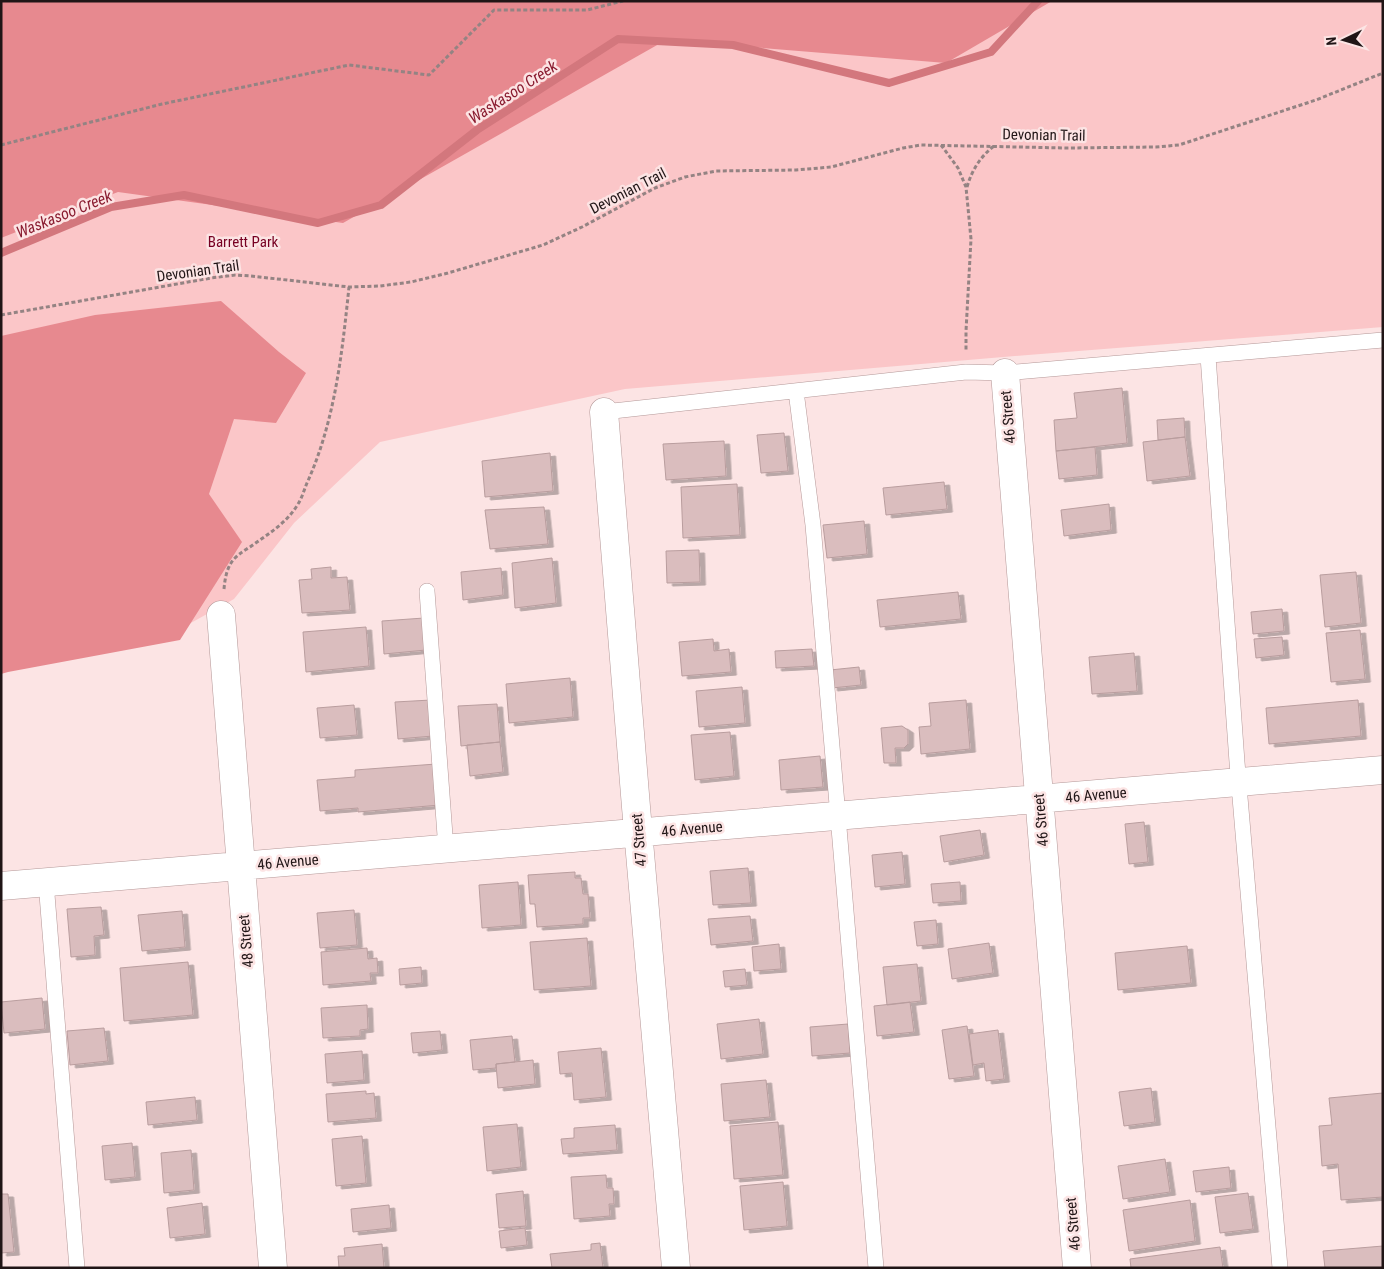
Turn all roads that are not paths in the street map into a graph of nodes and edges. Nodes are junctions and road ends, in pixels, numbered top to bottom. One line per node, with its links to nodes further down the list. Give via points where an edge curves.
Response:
1 (1383, 340): 2 (lane)
2 (1208, 356): 3 (lane); 9 (lane)
3 (1005, 373): 4 (lane, via 966,372); 10 (street, 46 Street)
4 (796, 391): 5 (lane); 11 (lane, via 813,524)
5 (604, 412): 12 (street, 47 Street)
6 (427, 591): 13 (lane)
7 (222, 615): 14 (street, 48 Street)
8 (1383, 770): 9 (street, 46 Avenue)
9 (1239, 782): 10 (street, 46 Avenue); 22 (lane)
10 (1039, 800): 11 (street, 46 Avenue); 21 (street, 46 Street)
11 (838, 816): 12 (street, 46 Avenue); 20 (lane)
12 (638, 834): 13 (street, 46 Avenue); 19 (street, 47 Street)
13 (446, 849): 14 (street, 46 Avenue)
14 (240, 866): 15 (street, 46 Avenue); 18 (street, 48 Street)
15 (46, 882): 16 (street, 46 Avenue); 17 (lane)
16 (1, 886)
17 (78, 1268)
18 (273, 1268)
19 (676, 1268)
20 (876, 1268)
21 (1076, 1268)
22 (1280, 1268)

